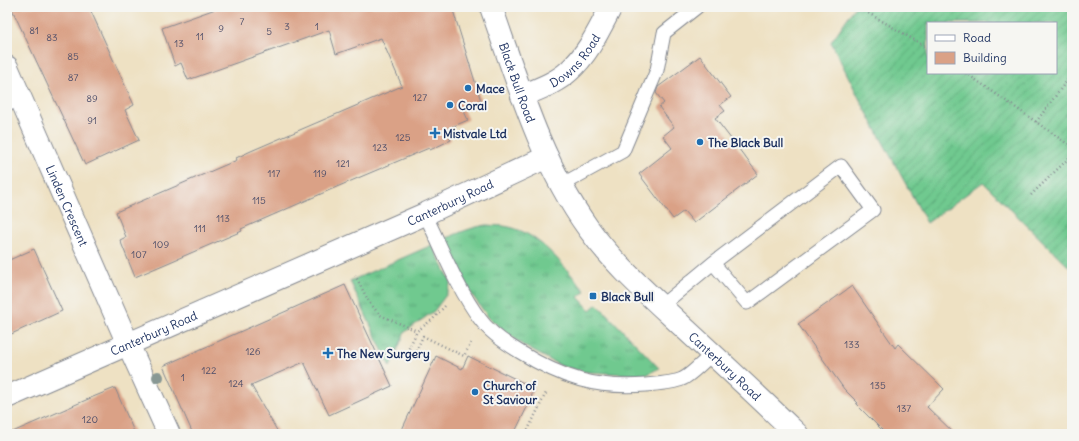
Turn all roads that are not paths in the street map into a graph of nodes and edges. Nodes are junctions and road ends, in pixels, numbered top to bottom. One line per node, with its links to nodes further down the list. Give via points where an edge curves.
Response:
1 (491, 7): 5 (main road, Black Bull Road)
2 (611, 7): 5 (main road, Downs Road, via 585,54 568,72)
3 (697, 7): 8 (lane, via 664,33 656,70 622,151)
4 (7, 67): 6 (main road, Linden Crescent)
5 (522, 96): 7 (main road, Black Bull Road)
6 (14, 102): 12 (main road, Linden Crescent)
7 (547, 157): 8 (main road, Canterbury Road); 9 (main road, Canterbury Road)
8 (561, 185): 11 (main road, Canterbury Road, via 602,246)
9 (425, 214): 12 (main road, Canterbury Road); 13 (lane, via 467,299 482,322 510,346 556,372 594,383 624,387 656,384 683,379)
10 (713, 263): 10 (lane, via 841,166 873,210 747,303); 11 (lane)
11 (661, 306): 13 (main road, Canterbury Road)
12 (128, 344): 14 (main road, Canterbury Road); 16 (main road, Linden Crescent)
13 (712, 354): 15 (main road, Canterbury Road)
14 (7, 397)
15 (792, 432)
16 (169, 434)

